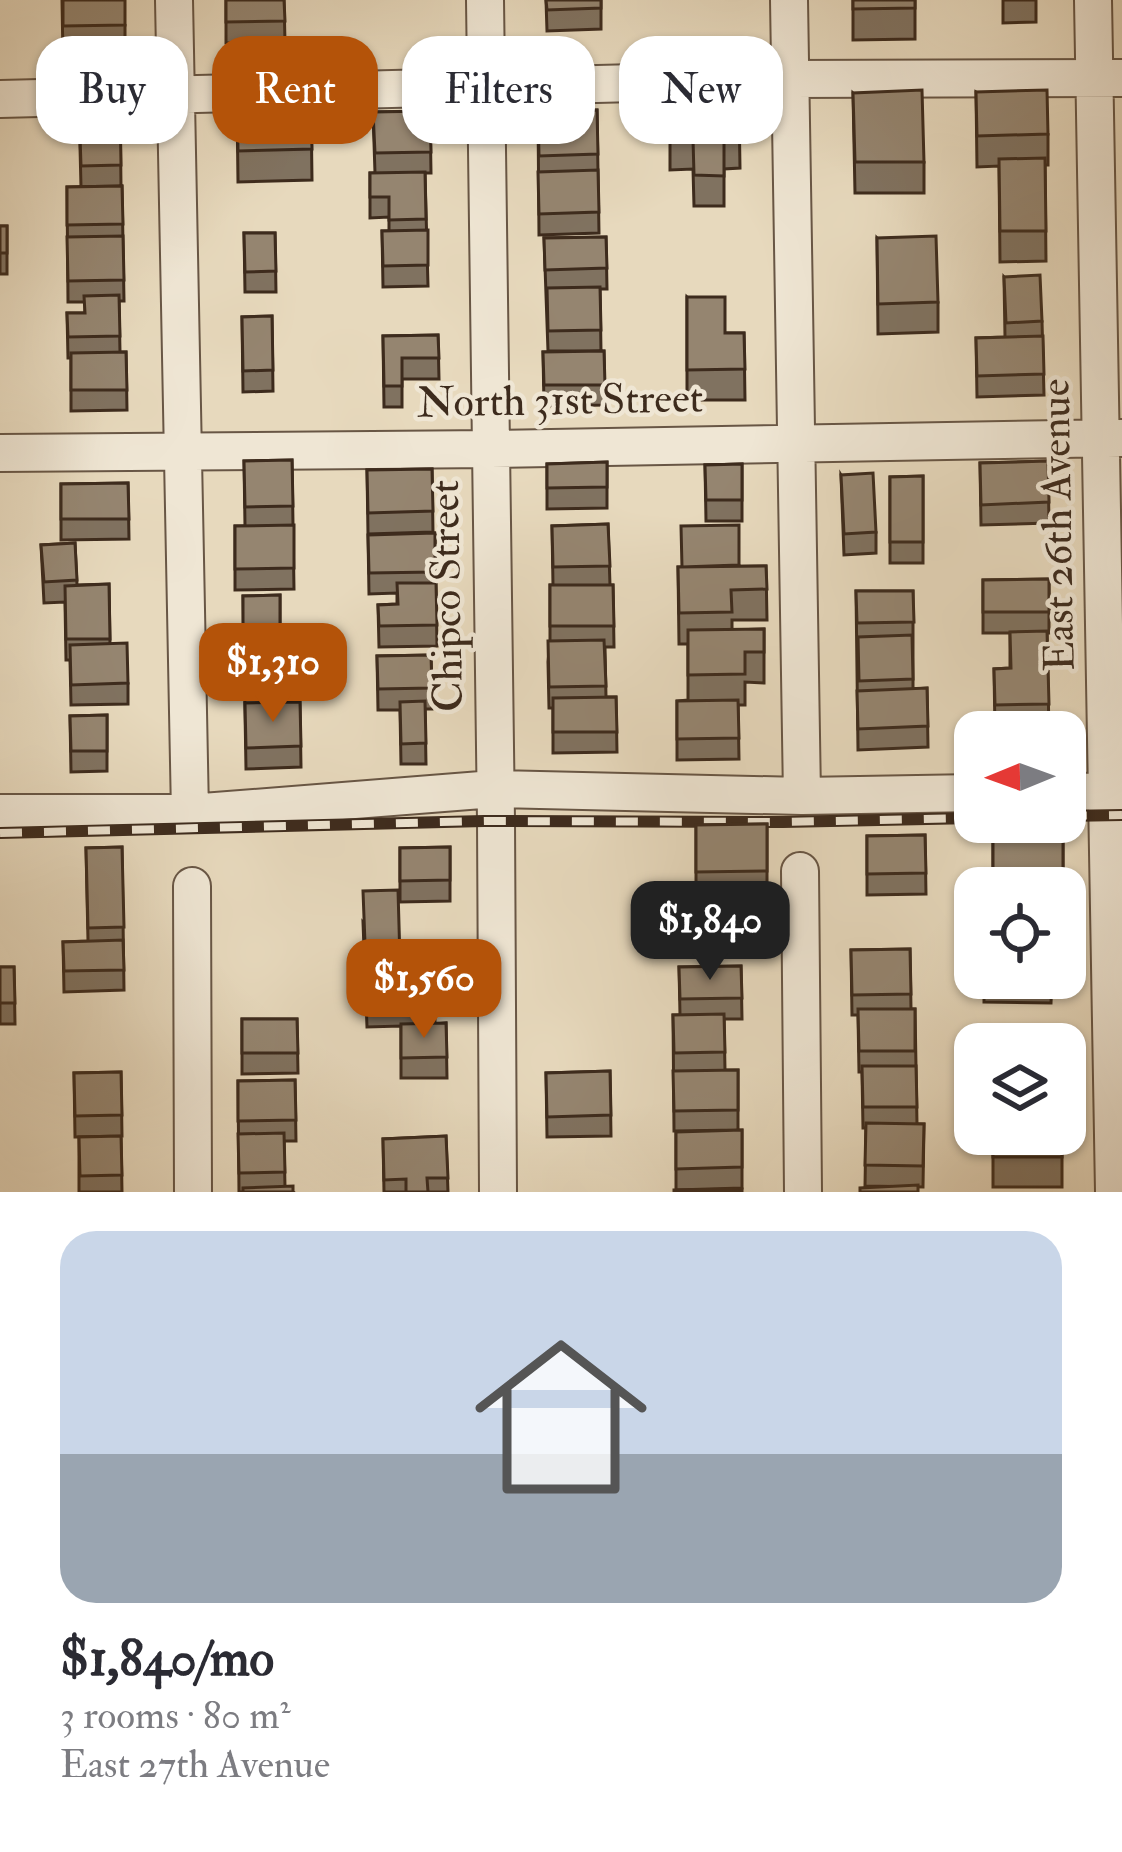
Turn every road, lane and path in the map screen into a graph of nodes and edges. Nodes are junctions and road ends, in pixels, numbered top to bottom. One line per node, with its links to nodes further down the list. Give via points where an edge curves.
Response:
1 (174, 0): 5 (street)
2 (484, 0): 6 (street, Chipco Street)
3 (789, 0): 8 (street)
4 (1093, 0): 7 (street, East 26th Avenue)
5 (175, 36)
6 (484, 36)
7 (1108, 79): 8 (street); 16 (street, East 26th Avenue)
8 (790, 80): 9 (street); 17 (street)
9 (595, 85)
10 (402, 90): 11 (street)
11 (188, 94)
12 (36, 98): 13 (street)
13 (0, 99)
14 (177, 144): 19 (street)
15 (486, 144): 18 (street, Chipco Street)
16 (1111, 438): 17 (street, North 31st Street); 22 (street, East 26th Avenue)
17 (796, 442): 18 (street, North 31st Street); 24 (street)
18 (491, 448): 19 (street, North 31st Street); 21 (street, Chipco Street)
19 (183, 451): 20 (street, North 31st Street); 26 (street)
20 (0, 453)
21 (494, 789): 24 (street); 26 (street); 30 (street, Chipco Street)
22 (1115, 791): 32 (street, East 26th Avenue)
23 (954, 793): 24 (street)
24 (802, 796)
25 (0, 813): 26 (street)
26 (190, 813)
27 (800, 871): 31 (street)
28 (192, 886): 29 (street)
29 (193, 1192)
30 (498, 1192)
31 (803, 1192)
32 (1114, 1192)

